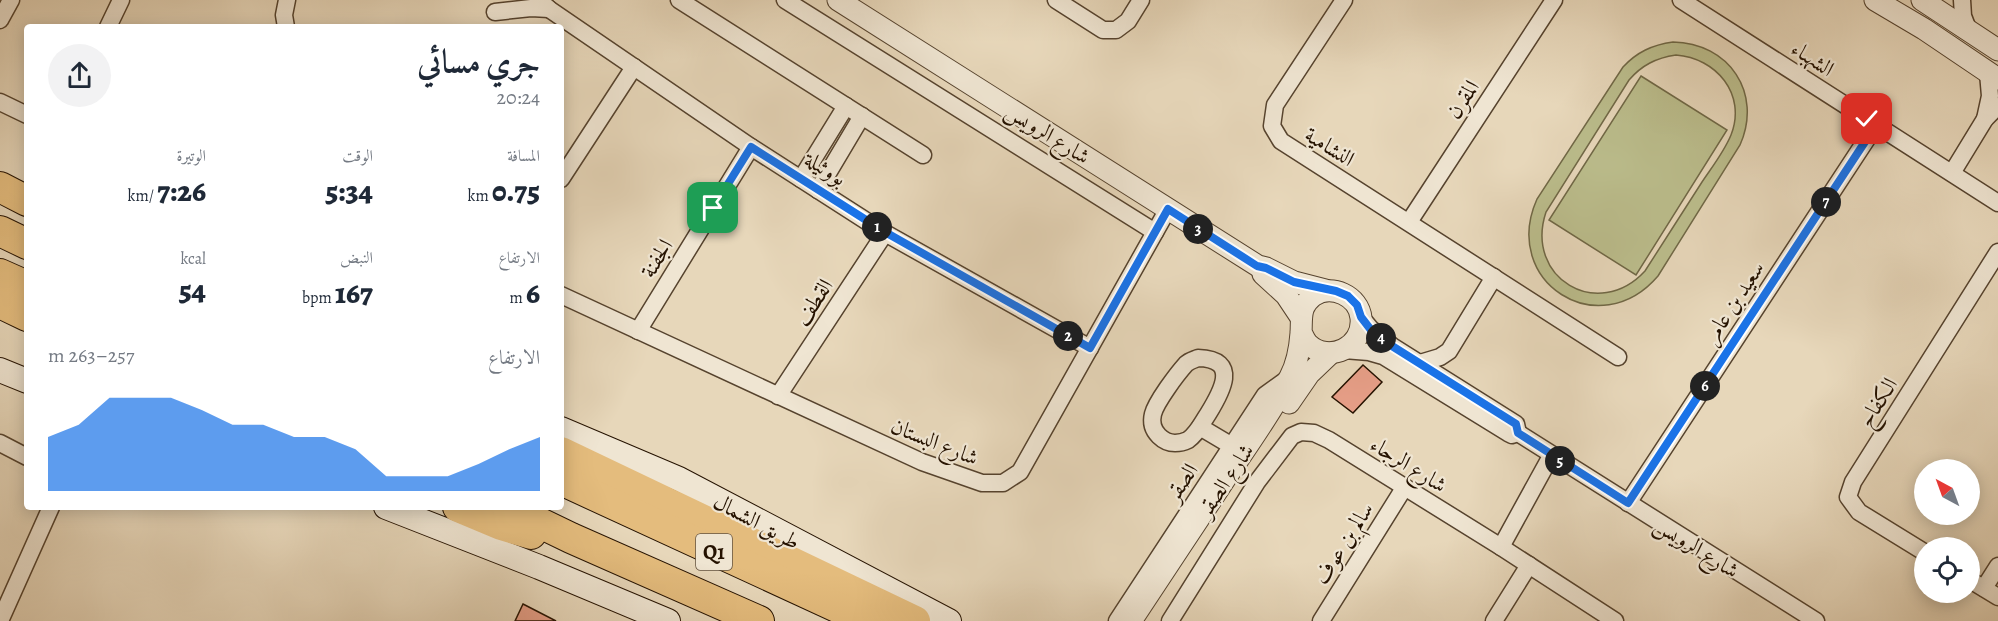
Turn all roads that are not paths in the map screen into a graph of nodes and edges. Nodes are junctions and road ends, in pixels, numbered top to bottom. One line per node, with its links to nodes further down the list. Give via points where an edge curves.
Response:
1 (11, 0): 18 (street)
2 (121, 0): 19 (street)
3 (287, 0): 20 (street)
4 (679, 0): 27 (street)
5 (785, 0): 46 (street)
6 (838, 0): 42 (street, شارع الرويس)
7 (1056, 0): 8 (street, via 1102,30 1116,30 1128,21)
8 (1141, 0)
9 (1344, 0): 43 (street, النشامية, via 1275,105 1272,126 1281,141)
10 (1554, 0): 43 (street, المقرن)
11 (1680, 0): 32 (street, الشهباء)
12 (1875, 0): 25 (street)
13 (1952, 0): 15 (street, via 1940,5)
14 (1962, 0): 22 (street)
15 (1926, 3): 22 (street)
16 (544, 5): 17 (street, بووثيلة, via 513,9); 24 (street, بووثيلة)
17 (499, 6): 21 (street)
18 (0, 20)
19 (109, 24)
20 (286, 24)
21 (488, 24)
22 (1968, 29): 23 (street)
23 (1998, 50)
24 (634, 67): 33 (street, بووثيلة); 36 (street)
25 (1993, 76): 31 (street)
26 (0, 102): 29 (street)
27 (846, 106): 30 (street); 38 (street)
28 (1998, 106): 31 (street)
29 (24, 114)
30 (862, 116): 34 (street); 39 (street)
31 (1985, 119): 35 (street)
32 (1876, 125): 35 (street, الشهباء); 82 (street, سعيد بن عامر)
33 (751, 147): 38 (street, بووثيلة); 59 (street, الجفنة)
34 (923, 155)
35 (1952, 173): 41 (street, الشهباء)
36 (564, 174)
37 (0, 176): 40 (main road)
38 (801, 178): 39 (street, بووثيلة)
39 (818, 190): 45 (street, بووثيلة)
40 (20, 194)
41 (1998, 203)
42 (1168, 209): 46 (street, شارع البستان); 49 (street, شارع الرويس)
43 (1408, 222): 50 (street, النشامية)
44 (0, 231): 47 (highway)
45 (885, 232): 60 (street, بووثيلة); 71 (street, القطف)
46 (1155, 232): 60 (street, شارع البستان)
47 (24, 243)
48 (1998, 252): 88 (street, الكفاح, via 1853,482 1848,497 1860,512)
49 (1257, 266): 52 (street, شارع الرويس); 57 (street, شارع الرويس, via 1286,296)
50 (1494, 277): 61 (street); 64 (street, النشامية)
51 (11, 286): 54 (highway)
52 (1325, 290): 55 (street, via 1348,296); 57 (street, via 1305,305)
53 (564, 296): 59 (street, شارع البستان)
54 (24, 310)
55 (1361, 317): 62 (street, via 1361,330 1354,342); 65 (street, via 1385,341)
56 (0, 321): 58 (highway)
57 (1301, 324): 62 (street, via 1308,343 1318,351); 68 (street, شارع الصقر)
58 (24, 326)
59 (638, 330): 71 (street, شارع البستان)
60 (1090, 348): 71 (street, شارع البستان, via 1020,472 1003,483 982,483 922,462)
61 (1449, 351): 65 (street); 70 (street)
62 (1337, 352): 74 (street, via 1383,356 1508,433); 101 (street, شارع الصقر, via 1314,369 1301,385)
63 (0, 355): 66 (main road)
64 (1618, 357)
65 (1420, 363): 70 (street)
66 (24, 366)
67 (0, 370): 69 (main road)
68 (1291, 376): 77 (street, الصقر, via 1265,396); 100 (street, شارع الصقر)
69 (24, 380)
70 (1455, 385): 74 (street, via 1516,424)
71 (778, 396)
72 (1200, 427): 72 (street, via 1188,440 1170,443 1155,432 1153,414 1188,362 1208,358 1217,363 1225,382); 77 (street)
73 (564, 433): 76 (main road, طريق الشمال)
74 (1518, 433): 79 (street, شارع الرويس)
75 (0, 443): 78 (street)
76 (574, 446): 97 (highway, via 707,522); 98 (main road, طريق الشمال, via 679,480)
77 (1232, 446): 99 (street, الصقر)
78 (24, 455)
79 (1551, 456): 82 (street, شارع الرويس); 89 (street)
80 (564, 481): 96 (highway, طريق الشمال / Q1)
81 (1404, 488): 89 (street, شارع الرجاء); 102 (street, شارع الرجاء, via 1314,433 1292,436 1257,482); 103 (street, سالم بن عوف)
82 (1628, 503): 106 (street, شارع الرويس)
83 (50, 510): 93 (street)
84 (394, 510): 94 (main road)
85 (465, 510): 87 (highway, via 538,537)
86 (513, 510): 87 (highway, Q1)
87 (571, 538): 95 (highway, Q1)
88 (1914, 546)
89 (1500, 547): 90 (street, شارع الرجاء)
90 (1529, 565): 104 (street); 105 (street, شارع الرجاء)
91 (1998, 566): 92 (street)
92 (1984, 588)
93 (0, 621)
94 (668, 621)
95 (759, 621)
96 (868, 621)
97 (915, 621)
98 (949, 621)
99 (1117, 621)
100 (1131, 621)
101 (1146, 621)
102 (1170, 621)
103 (1321, 621)
104 (1494, 621)
105 (1615, 621)
106 (1816, 621)

